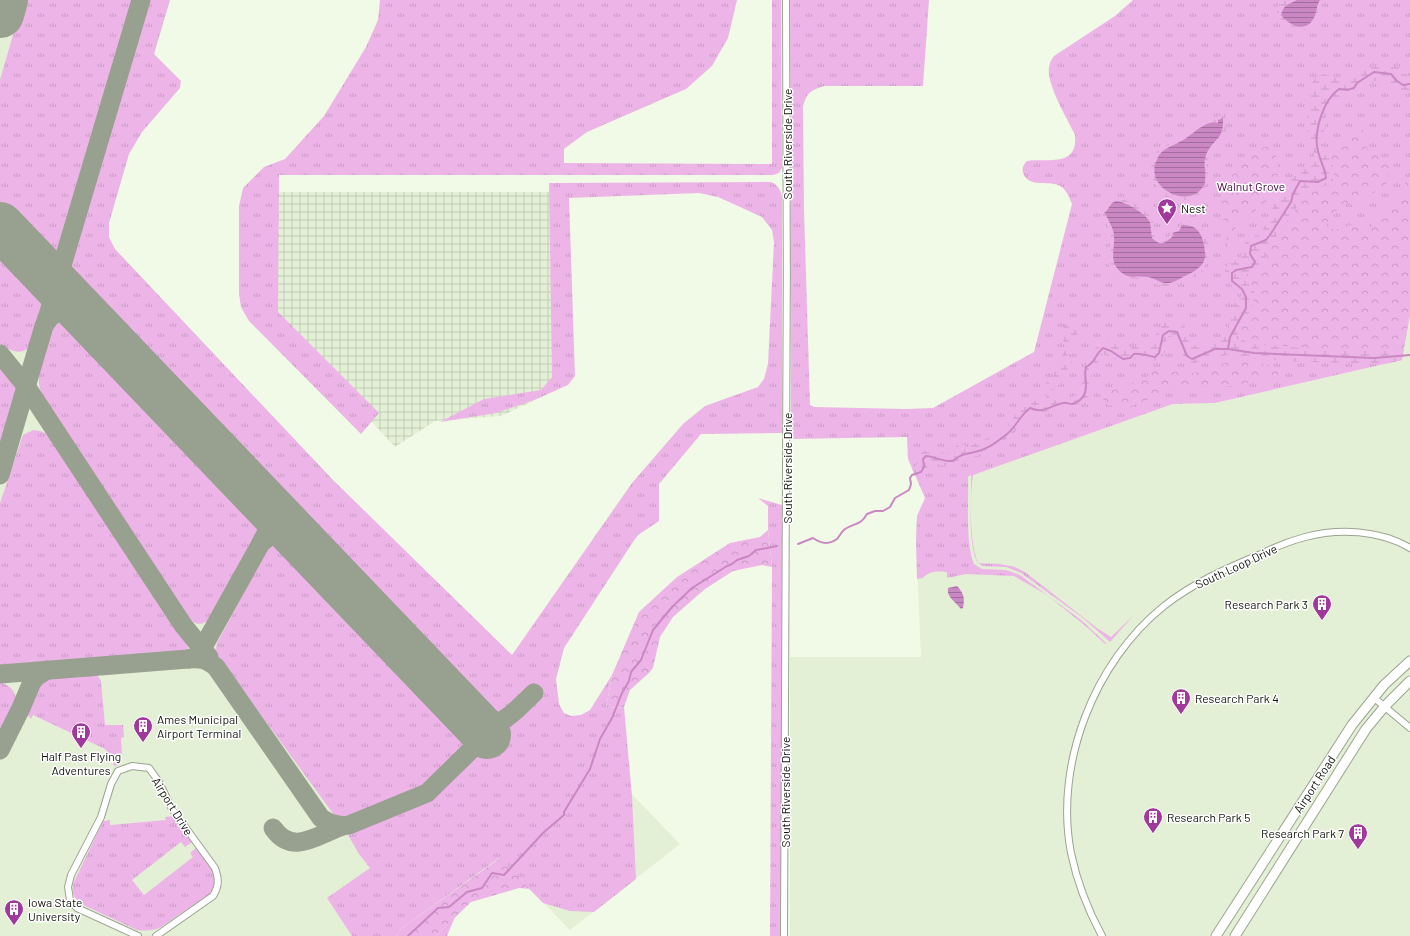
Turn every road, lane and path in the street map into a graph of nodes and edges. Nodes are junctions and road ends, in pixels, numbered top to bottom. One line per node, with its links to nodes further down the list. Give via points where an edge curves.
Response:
1 (786, 0): 10 (street, South Riverside Drive)
2 (1410, 548): 11 (street, South Loop Drive, via 1394,540 1357,533 1319,534 1292,541 1212,575 1178,596 1149,620 1116,658 1098,688 1080,731 1068,791 1071,852 1085,902)
3 (1410, 661): 5 (main road, Airport Road)
4 (1410, 681): 6 (main road, Airport Road)
5 (1373, 697): 6 (street); 12 (main road, Airport Road, via 1352,725)
6 (1385, 706): 7 (street); 13 (main road, Airport Road, via 1366,729)
7 (1410, 728)
8 (138, 936): 9 (street, Airport Drive, via 77,908 70,900 68,887 71,875 101,817 111,784 118,771 132,766 149,768 172,809 215,868 219,878 218,888 213,896)
9 (156, 936)
10 (784, 936)
11 (1102, 936)
12 (1216, 936)
13 (1235, 936)

